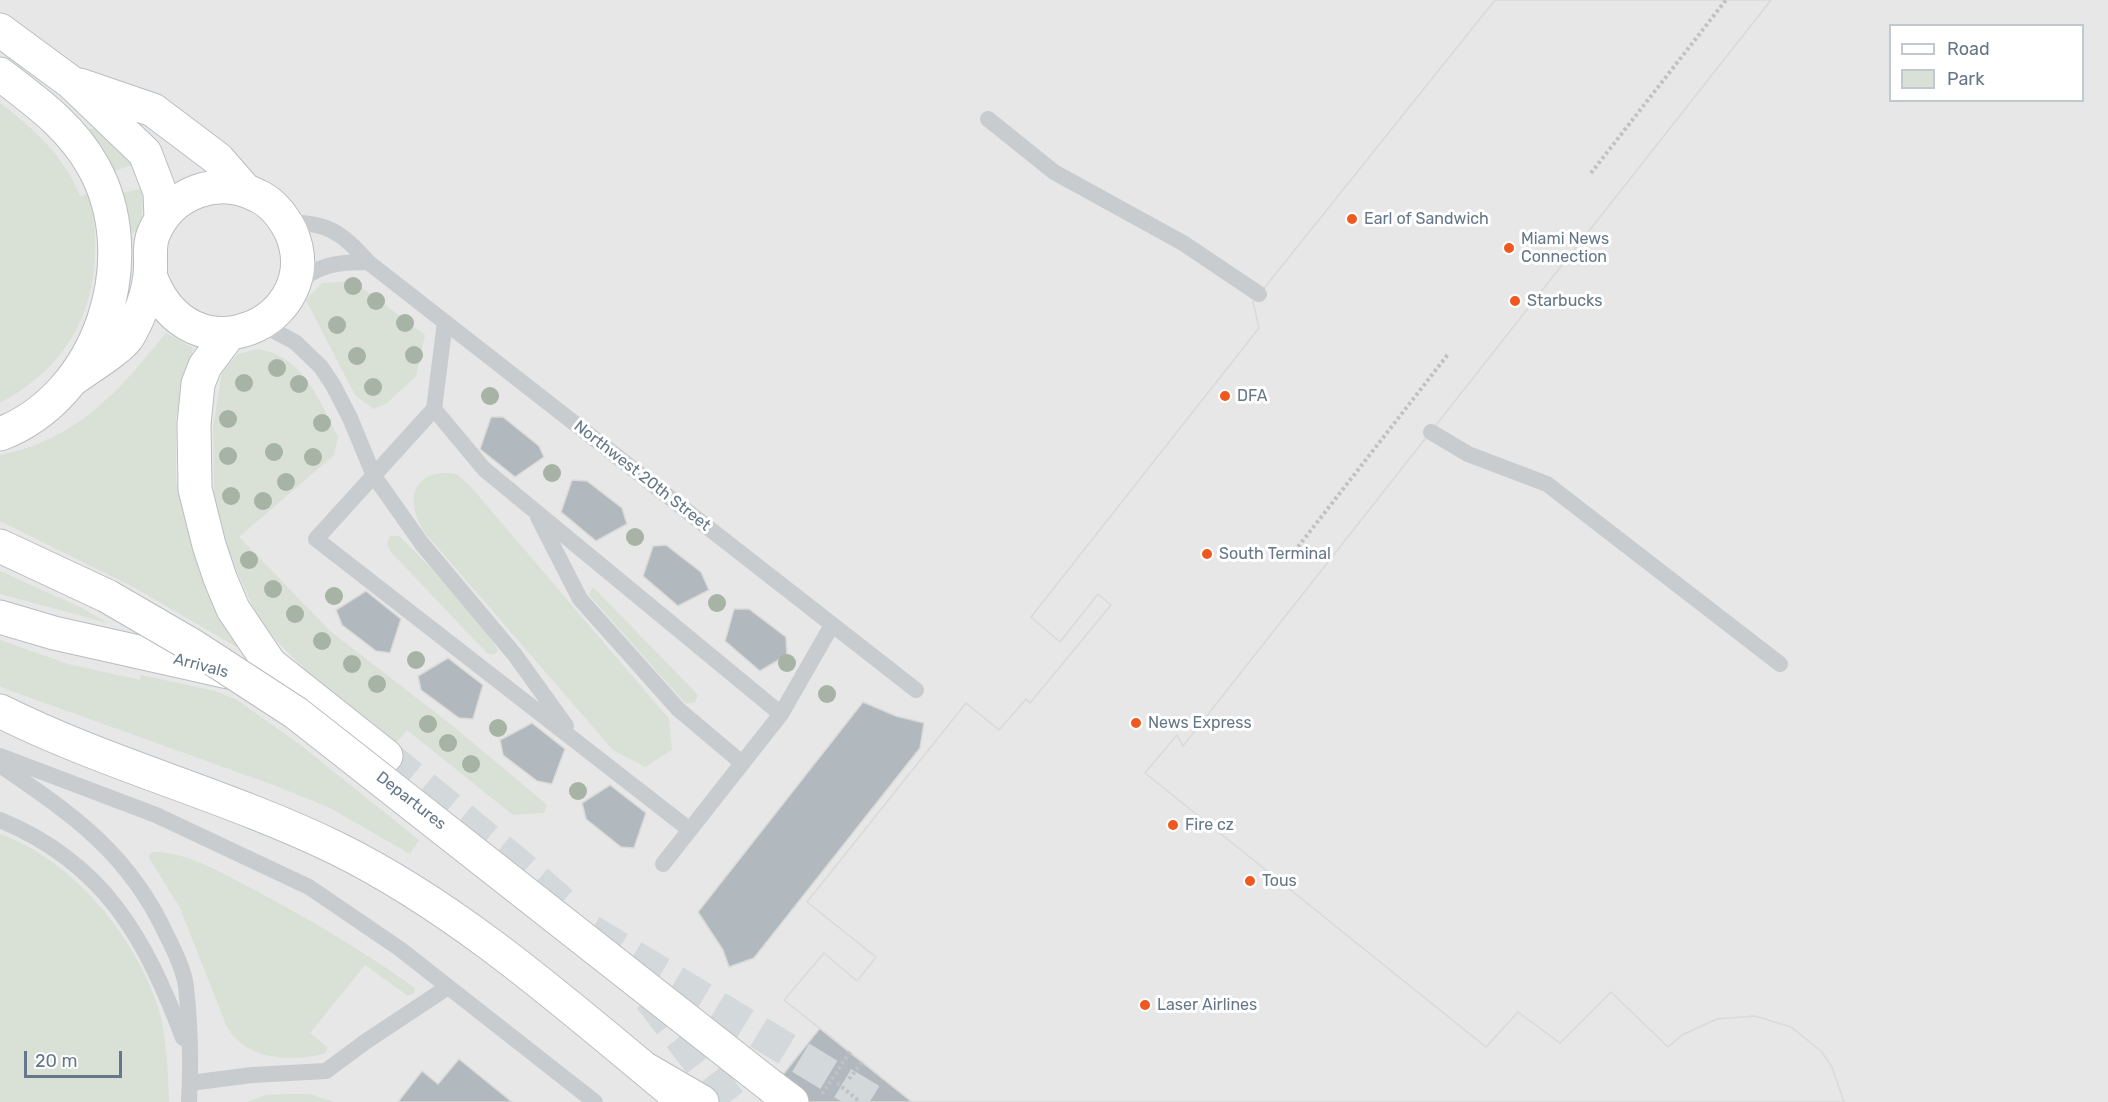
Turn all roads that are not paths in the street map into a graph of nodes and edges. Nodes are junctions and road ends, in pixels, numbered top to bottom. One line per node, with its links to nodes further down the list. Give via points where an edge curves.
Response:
1 (0, 30): 3 (main road)
2 (0, 74): 15 (main road, via 47,111 81,145 103,185 110,208 115,232 112,289 86,359)
3 (72, 82): 5 (main road, via 153,110 218,159); 6 (main road, via 145,153 154,171)
4 (988, 119): 11 (lane, via 1054,172 1183,243)
5 (245, 190): 6 (main road, via 226,186 198,191 174,205); 7 (main road, via 261,197)
6 (161, 219): 9 (main road, via 152,236)
7 (286, 223): 8 (lane, Northwest 20th Street, via 310,222 328,228 347,238); 10 (main road, via 297,256)
8 (369, 262): 10 (lane, via 338,262 321,267 304,276); 12 (lane, Northwest 20th Street)
9 (150, 274): 14 (main road, via 158,295 188,325); 15 (main road, via 143,305 128,338)
10 (290, 291): 13 (main road, via 278,310)
11 (1259, 294)
12 (445, 322): 16 (lane); 23 (lane, Northwest 20th Street)
13 (261, 324): 14 (main road); 19 (lane, via 295,342 333,384)
14 (229, 334): 22 (main road, Arrivals, via 205,366 198,384 194,424 195,489 220,578 233,609 270,664 386,756 291,701 229,673)
15 (72, 380): 18 (main road, via 38,415)
16 (434, 409): 19 (lane); 20 (lane, via 484,469)
17 (1431, 432): 24 (lane, via 1468,454 1547,483)
18 (0, 434)
19 (374, 476): 28 (lane, via 422,544 515,655); 28 (lane, via 316,539)
20 (535, 511): 27 (lane); 30 (lane, via 580,599 678,709)
21 (0, 546): 43 (main road, Departures, bridge, via 107,596 231,669 296,713)
22 (0, 617)
23 (832, 625): 25 (lane, Northwest 20th Street); 27 (lane)
24 (1780, 664)
25 (916, 690)
26 (0, 711): 37 (main road, via 335,848 413,892 542,986)
27 (781, 714): 30 (lane)
28 (577, 742): 33 (lane)
29 (0, 756): 35 (lane, via 156,815 309,887 354,915)
30 (742, 763): 33 (lane)
31 (0, 765): 36 (lane, via 87,827 138,885 164,928 186,986)
32 (0, 820): 36 (lane, via 63,855 117,907 147,952)
33 (690, 830): 34 (lane)
34 (663, 864)
35 (448, 987): 38 (lane, via 326,1071); 40 (lane)
36 (188, 1053): 38 (lane)
37 (646, 1070): 41 (main road); 42 (main road)
38 (190, 1083): 39 (lane)
39 (189, 1102)
40 (595, 1102)
41 (686, 1102)
42 (702, 1102)
43 (792, 1102)

